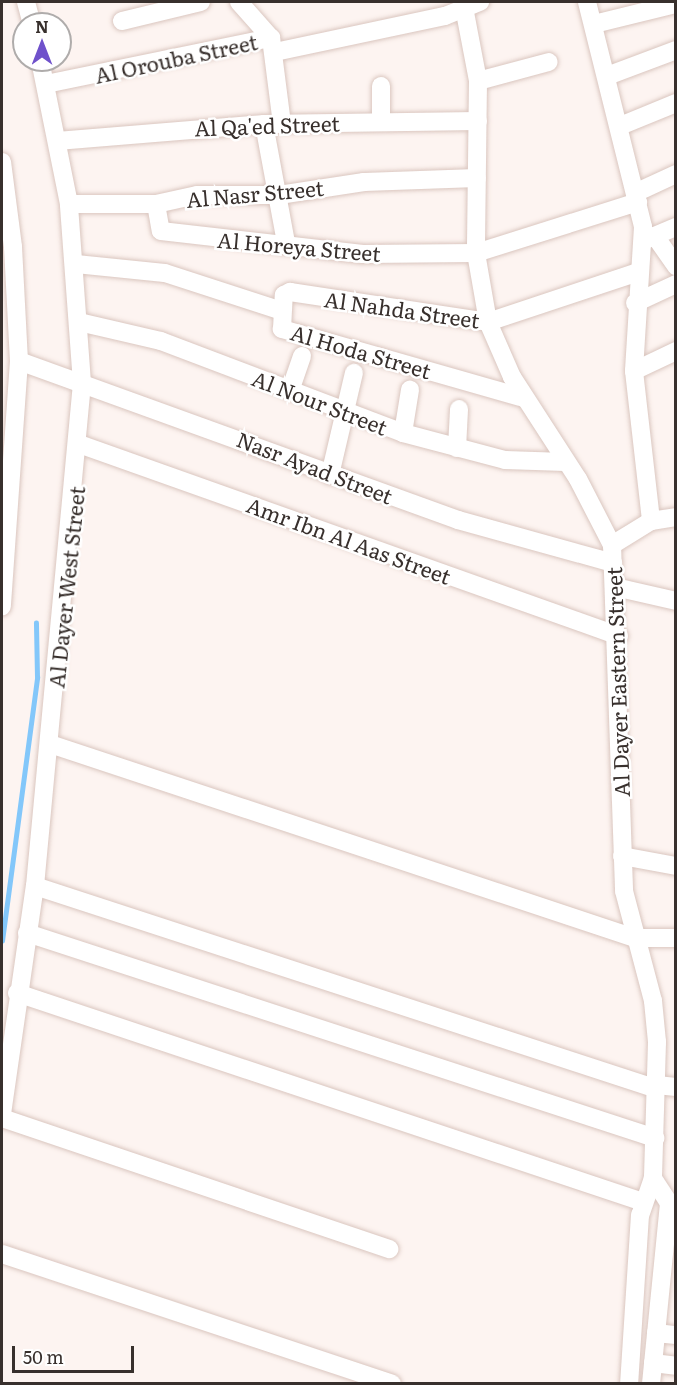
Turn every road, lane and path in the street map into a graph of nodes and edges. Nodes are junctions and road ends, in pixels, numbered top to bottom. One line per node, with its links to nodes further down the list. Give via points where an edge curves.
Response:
1 (201, 2): 6 (street)
2 (238, 2): 8 (street)
3 (587, 2): 7 (street)
4 (469, 4): 8 (street, Al Orouba Street); 13 (street, Al Dayer Eastern Street)
5 (675, 4): 7 (street)
6 (122, 21)
7 (594, 24): 12 (street)
8 (273, 45): 14 (street, Al Orouba Street); 19 (street)
9 (675, 50): 12 (street)
10 (549, 62): 13 (street)
11 (43, 72): 14 (street, Al Dayer West Street)
12 (607, 75): 20 (street)
13 (478, 81): 17 (street, Al Dayer Eastern Street)
14 (46, 84): 21 (street, Al Dayer West Street)
15 (381, 86): 18 (street)
16 (675, 103): 20 (street)
17 (478, 121): 18 (street, Al Qa'ed Street); 24 (street, Al Dayer Eastern Street)
18 (381, 122): 19 (street, Al Qa'ed Street)
19 (273, 124): 21 (street, Al Qa'ed Street); 25 (street, via 266,159)
20 (620, 126): 26 (street)
21 (57, 141): 27 (street, Al Dayer West Street)
22 (2, 162): 30 (street)
23 (675, 174): 26 (street, Al Horeya Street)
24 (477, 178): 25 (street, Al Nasr Street, via 364,182); 33 (street, Al Dayer Eastern Street)
25 (279, 195): 28 (street, Al Nasr Street, via 197,195); 32 (street)
26 (636, 197): 31 (street); 33 (street, Al Horeya Street)
27 (69, 204): 28 (street, Al Nasr Street); 34 (street, Al Dayer West Street)
28 (156, 204): 32 (street, Al Horeya Street, via 162,231)
29 (675, 227): 31 (street)
30 (6, 232): 44 (street)
31 (649, 238): 35 (street); 36 (street)
32 (286, 243): 33 (street, Al Horeya Street, via 346,254)
33 (476, 253): 41 (street, Al Dayer Eastern Street)
34 (75, 264): 39 (street, Al Hoda Street, via 165,273); 40 (street, Al Dayer West Street)
35 (675, 266)
36 (638, 272): 38 (street); 41 (street, Al Nahda Street)
37 (675, 285): 38 (street)
38 (635, 303): 45 (street)
39 (282, 311): 41 (street, Al Nahda Street, via 290,292); 50 (street, Al Hoda Street, via 282,329)
40 (79, 322): 47 (street, Al Dayer West Street); 49 (street, Al Nour Street, via 161,341)
41 (488, 322): 50 (street, Al Dayer Eastern Street)
42 (675, 351): 45 (street)
43 (302, 356): 49 (street)
44 (19, 361): 47 (street, Nasr Ayad Street); 63 (street)
45 (634, 371): 59 (street)
46 (354, 373): 52 (street)
47 (82, 383): 54 (street, Al Dayer West Street); 57 (street, Nasr Ayad Street)
48 (410, 390): 53 (street)
49 (290, 391): 52 (street, Al Nour Street)
50 (524, 398): 56 (street, Al Dayer Eastern Street)
51 (459, 409): 55 (street)
52 (342, 412): 53 (street, Al Nour Street); 57 (street)
53 (403, 433): 55 (street, Al Nour Street)
54 (80, 444): 64 (street, Amr Ibn Al Aas Street); 65 (street, Al Dayer West Street)
55 (457, 448): 56 (street, Al Nour Street, via 505,460)
56 (565, 462): 60 (street, Al Dayer Eastern Street)
57 (330, 475): 60 (street, Nasr Ayad Street, via 458,520)
58 (675, 517): 59 (street)
59 (651, 521): 60 (street)
60 (612, 554): 61 (street, Al Dayer Eastern Street)
61 (615, 587): 62 (street); 64 (street, Al Dayer Eastern Street)
62 (675, 602)
63 (2, 606)
64 (619, 636): 66 (street, Al Dayer Eastern Street)
65 (50, 744): 68 (street, Al Dayer West Street); 70 (street)
66 (622, 856): 67 (street); 70 (street, Al Dayer Eastern Street)
67 (675, 866)
68 (35, 886): 69 (street, Al Dayer West Street); 73 (street)
69 (27, 933): 72 (street, Al Dayer West Street); 76 (street)
70 (634, 938): 71 (street); 73 (street, Al Dayer Eastern Street, via 654,1001)
71 (675, 938)
72 (17, 993): 75 (street, Al Dayer West Street); 78 (street)
73 (657, 1087): 74 (street); 76 (street, Al Dayer Eastern Street)
74 (675, 1087)
75 (2, 1116): 80 (street)
76 (655, 1138): 77 (street, Al Dayer Eastern Street)
77 (664, 1186): 78 (street, Al Dayer Eastern Street); 79 (street, Al Dayer Eastern Street)
78 (643, 1202): 88 (street, Al Dayer Eastern Street)
79 (670, 1248): 82 (street, Al Dayer Eastern Street)
80 (389, 1249)
81 (2, 1254): 87 (street)
82 (667, 1305): 83 (street, Al Dayer Eastern Street)
83 (656, 1333): 84 (street); 85 (street, Al Dayer Eastern Street)
84 (675, 1335)
85 (653, 1364): 86 (street); 89 (street, Al Dayer Eastern Street)
86 (675, 1366)
87 (392, 1383)
88 (629, 1383)
89 (651, 1383)

